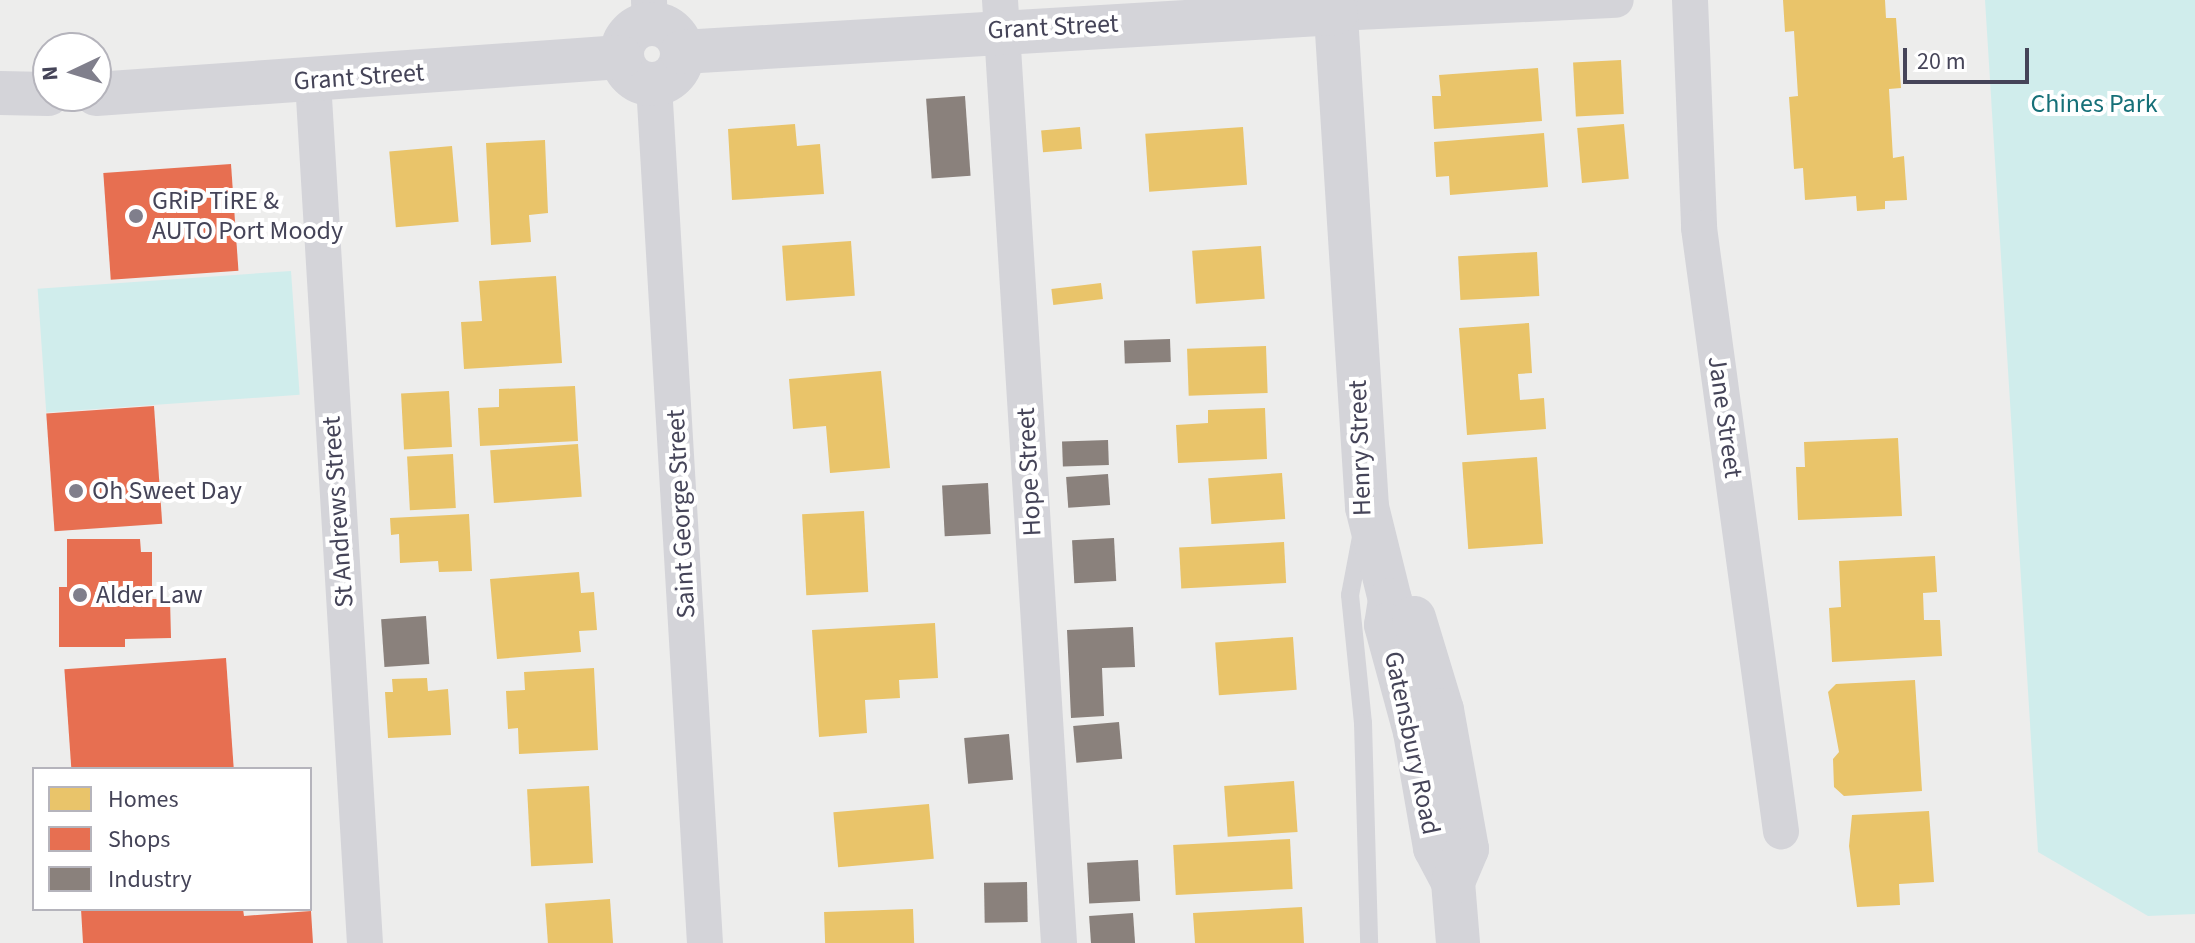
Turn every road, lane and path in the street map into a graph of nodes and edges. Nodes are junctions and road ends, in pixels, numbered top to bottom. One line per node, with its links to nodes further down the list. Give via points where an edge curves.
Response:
1 (1616, 0): 3 (street, Grant Street)
2 (1690, 0): 14 (street, Jane Street, via 1699,228)
3 (1336, 7): 5 (street, Grant Street); 13 (street, Henry Street)
4 (650, 12): 6 (street, via 676,35); 7 (street, via 626,38)
5 (1001, 15): 6 (street, Grant Street); 17 (street, Hope Street)
6 (682, 52): 9 (street, via 678,71)
7 (621, 57): 8 (street, Grant Street); 9 (street, via 636,81)
8 (313, 81): 11 (street, Grant Street); 15 (street, St Andrews Street)
9 (654, 85): 16 (street, Saint George Street)
10 (0, 93): 12 (street)
11 (112, 93)
12 (32, 94)
13 (1367, 507): 18 (lane, Henry Street, via 1350,595 1363,723); 19 (street, Gatensbury Road, via 1390,600 1414,619 1442,710 1467,849 1453,882)
14 (1781, 831)
15 (365, 943)
16 (705, 943)
17 (1059, 943)
18 (1369, 943)
19 (1458, 943)

